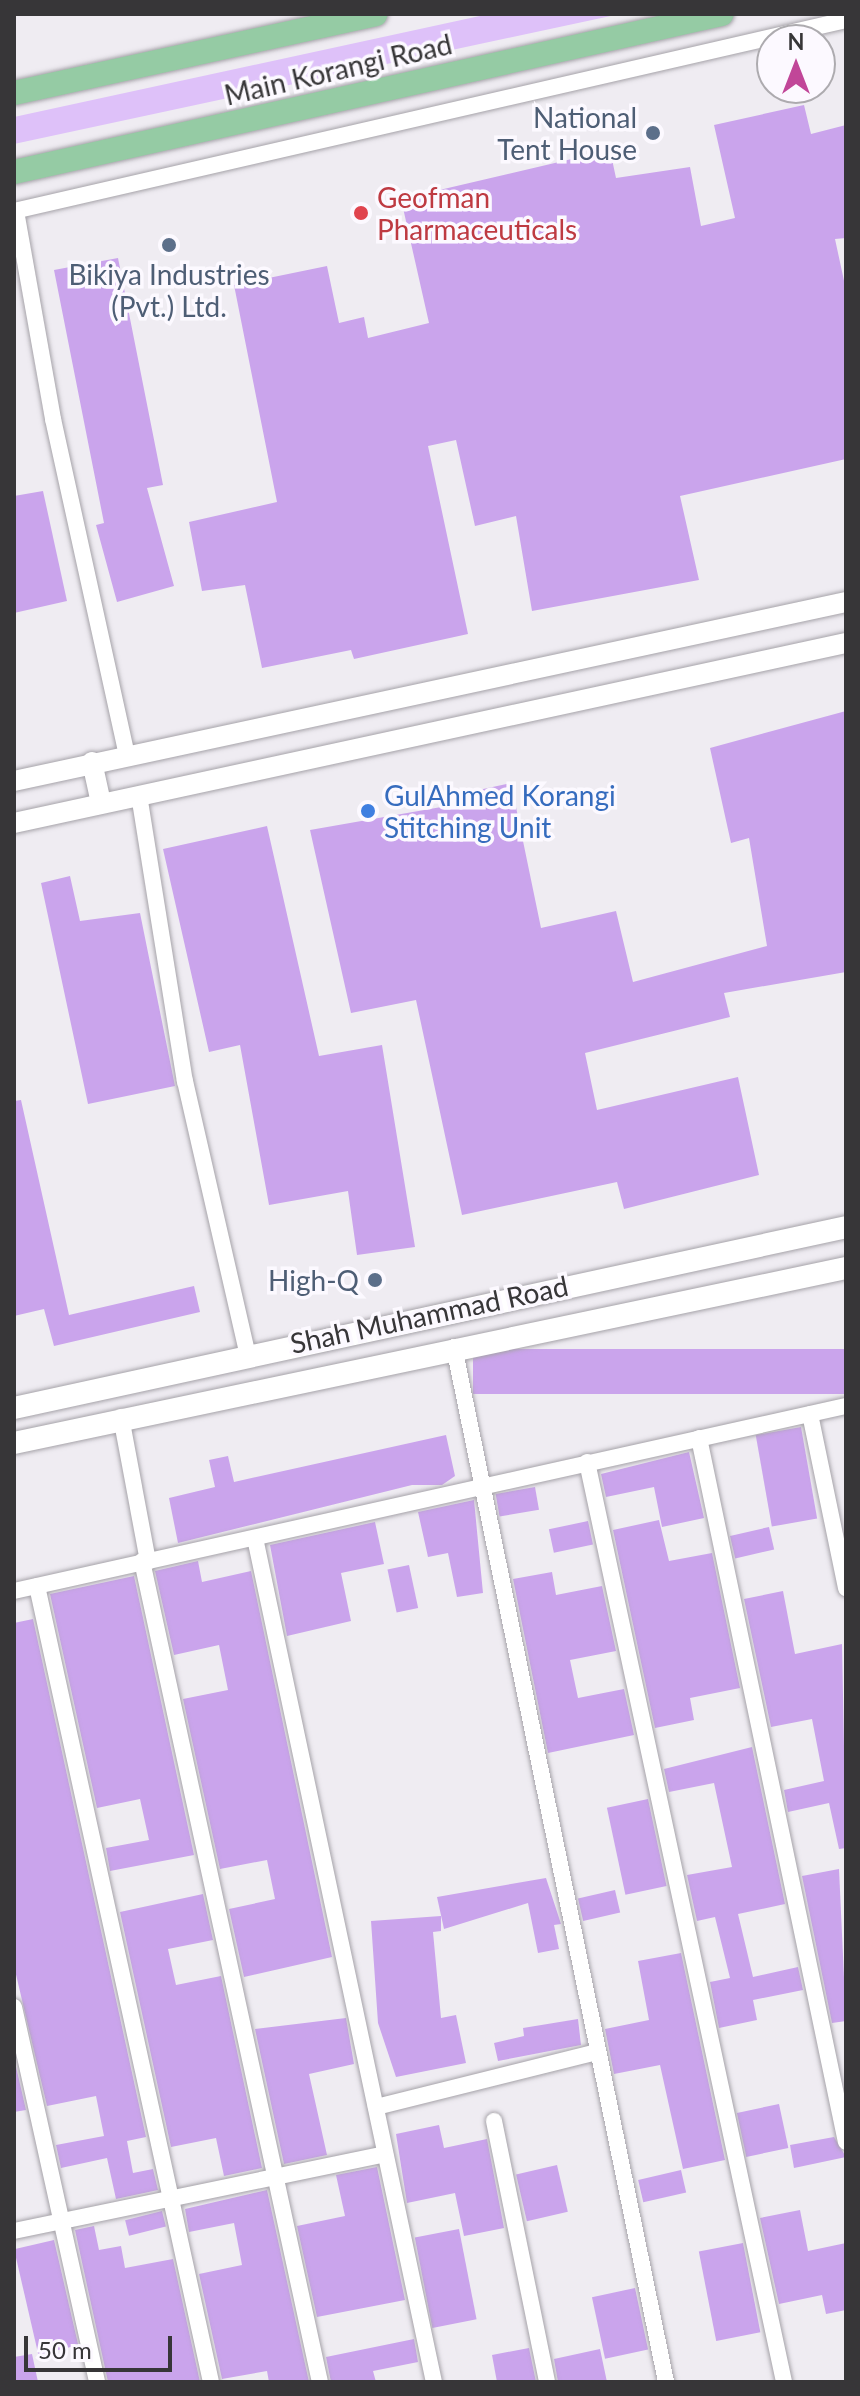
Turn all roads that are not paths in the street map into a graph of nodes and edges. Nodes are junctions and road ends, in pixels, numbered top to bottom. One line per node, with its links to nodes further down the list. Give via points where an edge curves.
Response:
1 (375, 14): 4 (main road, Main Korangi Road)
2 (722, 14): 5 (main road, Main Korangi Road)
3 (846, 20): 6 (street)
4 (14, 93)
5 (14, 172)
6 (15, 211): 9 (street)
7 (846, 602): 9 (street)
8 (846, 643): 12 (street)
9 (127, 755): 10 (street)
10 (92, 762): 11 (street); 13 (street)
11 (14, 781)
12 (139, 795): 13 (street); 18 (street, via 185,1081)
13 (101, 803): 14 (street)
14 (14, 823)
15 (846, 1227): 18 (main road, Shah Muhammad Road)
16 (846, 1268): 17 (main road, Shah Muhammad Road)
17 (454, 1347): 22 (main road, Shah Muhammad Road); 26 (street)
18 (247, 1352): 20 (main road, Shah Muhammad Road)
19 (846, 1406): 21 (street)
20 (14, 1408)
21 (810, 1414): 23 (street); 30 (street)
22 (121, 1417): 24 (main road, Shah Muhammad Road); 28 (street)
23 (699, 1438): 25 (street); 36 (street)
24 (14, 1443)
25 (587, 1462): 26 (street); 48 (street)
26 (477, 1486): 27 (street); 33 (street)
27 (255, 1538): 28 (street); 34 (street)
28 (145, 1561): 29 (street); 38 (street)
29 (37, 1586): 31 (street); 39 (street)
30 (846, 1588)
31 (14, 1591)
32 (14, 2007): 40 (street)
33 (597, 2052): 34 (street); 47 (street)
34 (376, 2107): 37 (street)
35 (494, 2121): 46 (street)
36 (846, 2142)
37 (385, 2154): 38 (street); 45 (street)
38 (276, 2177): 39 (street); 44 (street)
39 (173, 2195): 40 (street); 43 (street)
40 (62, 2219): 41 (street); 42 (street)
41 (14, 2231)
42 (97, 2382)
43 (211, 2382)
44 (320, 2382)
45 (434, 2382)
46 (547, 2382)
47 (666, 2382)
48 (784, 2382)

